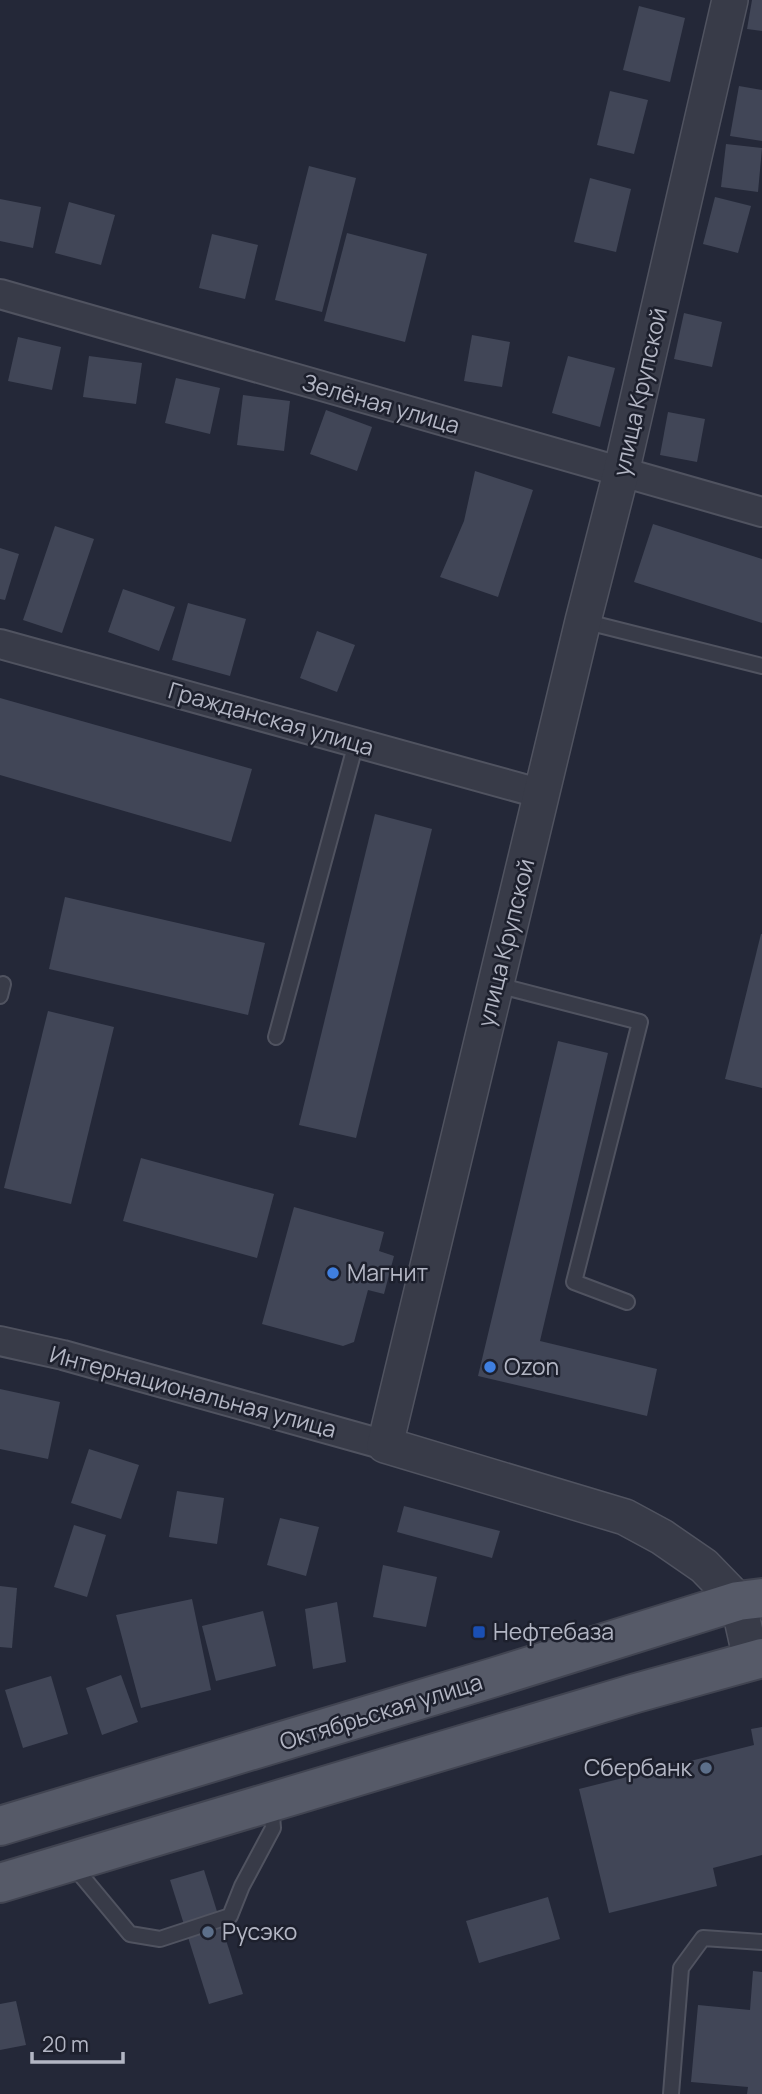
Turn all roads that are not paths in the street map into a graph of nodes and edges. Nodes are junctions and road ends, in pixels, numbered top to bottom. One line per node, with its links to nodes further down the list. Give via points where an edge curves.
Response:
1 (730, 0): 3 (street, улица Крупской)
2 (0, 294): 3 (street, Зелёная улица)
3 (621, 473): 4 (street, Зелёная улица); 5 (street, улица Крупской)
4 (762, 512)
5 (583, 621): 7 (lane); 9 (street, улица Крупской)
6 (0, 644): 8 (street, Гражданская улица)
7 (762, 666)
8 (356, 743): 9 (street, Гражданская улица); 11 (lane)
9 (542, 794): 10 (street, улица Крупской)
10 (495, 985): 12 (lane, via 640,1022 574,1282); 14 (street, улица Крупской)
11 (276, 1037)
12 (627, 1302)
13 (0, 1341): 14 (street, Интернациональная улица, via 63,1354)
14 (385, 1445): 15 (street, via 625,1517 663,1537)
15 (750, 1599): 16 (street); 18 (main road, Октябрьская улица)
16 (757, 1659): 17 (main road)
17 (270, 1803): 19 (main road); 19 (lane, via 273,1828 230,1916 160,1939 130,1934)
18 (0, 1826)
19 (70, 1862): 20 (main road)
20 (0, 1883)
21 (762, 1942): 22 (lane, via 703,1938 681,1968)
22 (671, 2094)

